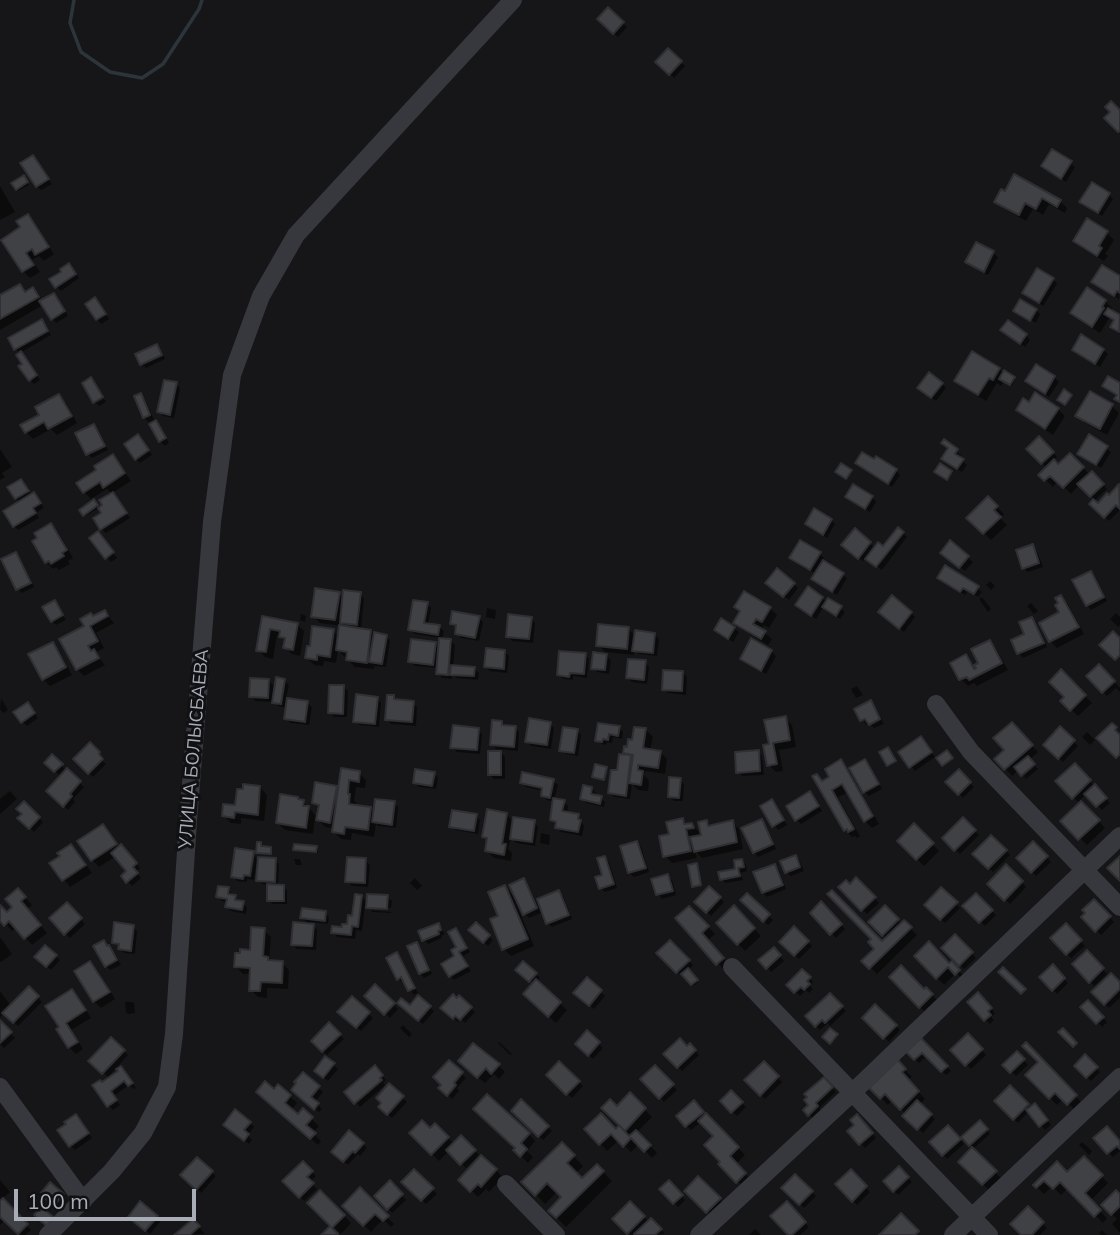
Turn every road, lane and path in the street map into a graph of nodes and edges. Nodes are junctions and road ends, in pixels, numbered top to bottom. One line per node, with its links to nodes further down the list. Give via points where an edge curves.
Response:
1 (513, 0): 11 (street, УЛИЦА БОЛЫСБАЕВА, via 296,235 261,296 232,375 212,522 167,1087 143,1133)
2 (936, 704): 4 (street, via 971,752)
3 (1120, 836): 4 (street)
4 (1085, 869): 5 (street); 9 (street)
5 (1120, 907)
6 (732, 967): 9 (street)
7 (1120, 1077): 12 (street)
8 (0, 1087): 11 (street)
9 (853, 1092): 12 (street); 15 (street)
10 (506, 1184): 14 (street)
11 (83, 1201): 13 (street, УЛИЦА БОЛЫСБАЕВА)
12 (972, 1217): 16 (street); 17 (street)
13 (54, 1233)
14 (556, 1235)
15 (699, 1235)
16 (953, 1235)
17 (989, 1235)

